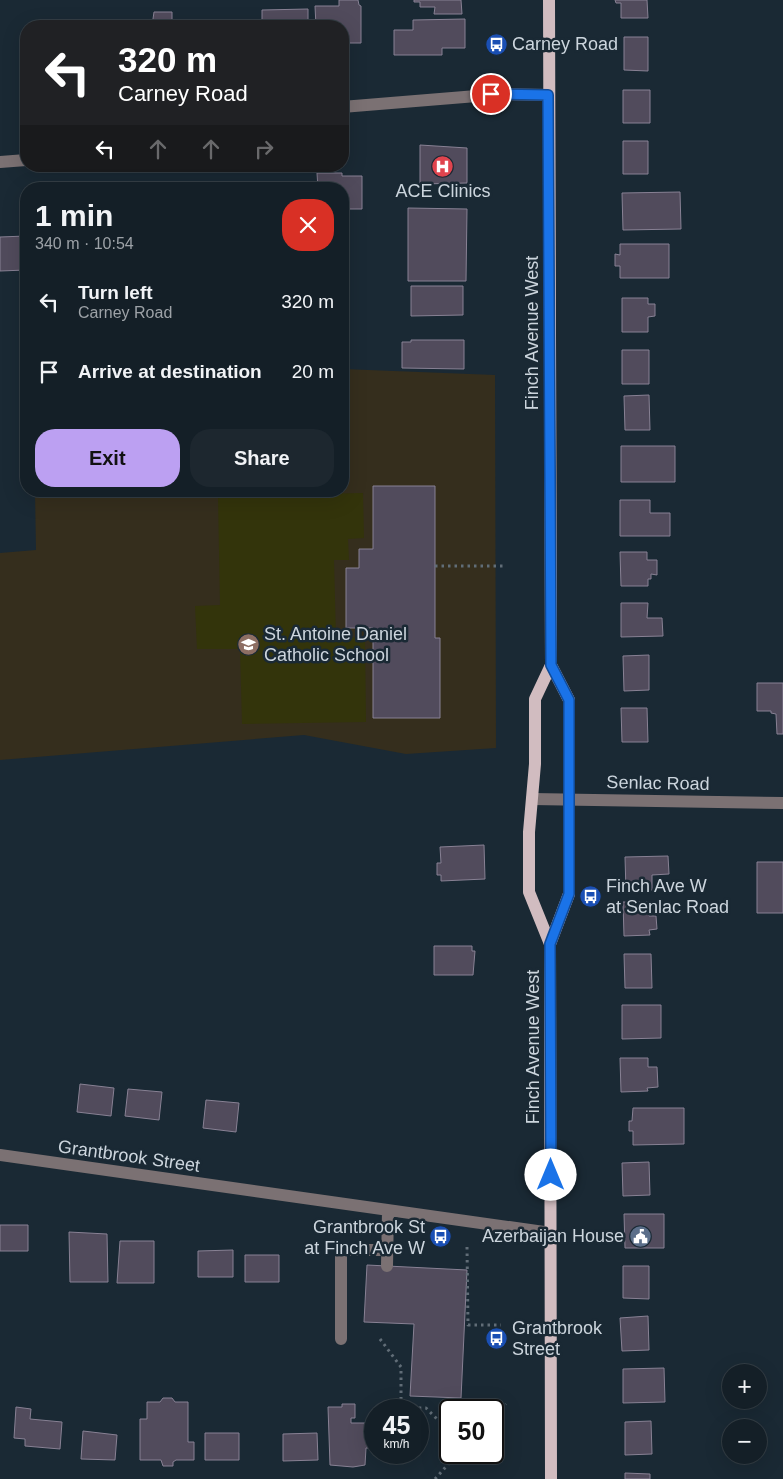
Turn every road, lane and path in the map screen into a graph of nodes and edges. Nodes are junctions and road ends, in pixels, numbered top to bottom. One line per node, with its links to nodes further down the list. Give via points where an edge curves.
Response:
1 (549, 0): 2 (main road, Finch Avenue West)
2 (548, 95): 3 (street, via 501,94); 8 (main road, Finch Avenue West)
3 (349, 106)
4 (20, 160): 5 (street)
5 (0, 162)
6 (435, 566): 7 (path)
7 (503, 566)
8 (551, 665): 9 (main road, Finch Avenue West, via 535,698); 10 (main road, Finch Avenue West, via 569,700)
9 (532, 799): 10 (street, Senlac Road); 12 (main road, Finch Avenue West, via 529,892)
10 (569, 800): 11 (street, Senlac Road); 12 (main road, Finch Avenue West, via 569,894)
11 (783, 804)
12 (550, 944): 15 (main road, Finch Avenue West)
13 (0, 1155): 14 (street, Grantbrook Street)
14 (388, 1210): 15 (street, Grantbrook Street); 17 (street)
15 (551, 1233): 25 (main road, Finch Avenue West)
16 (467, 1247): 19 (path, via 468,1325)
17 (388, 1250): 18 (street); 21 (street, via 341,1250)
18 (388, 1266)
19 (501, 1325)
20 (380, 1339): 22 (path, via 401,1367 401,1404 407,1408 426,1408)
21 (341, 1340)
22 (439, 1421)
23 (448, 1464): 24 (path)
24 (435, 1479)
25 (551, 1479)

